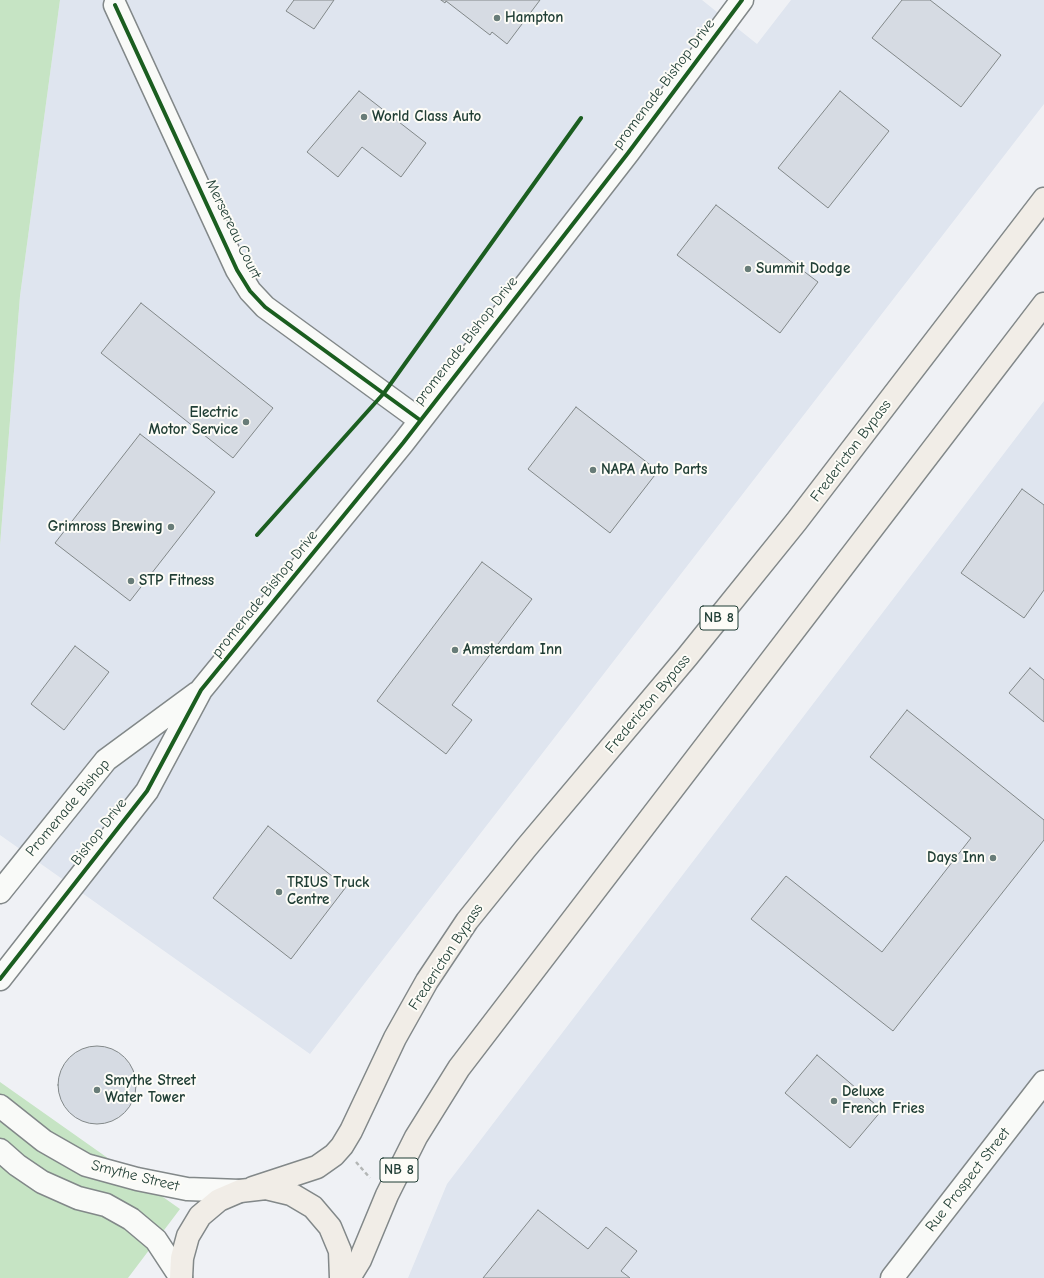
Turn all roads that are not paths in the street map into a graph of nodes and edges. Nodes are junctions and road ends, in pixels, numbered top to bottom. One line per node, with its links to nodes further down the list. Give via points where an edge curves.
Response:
1 (742, 0): 5 (street, promenade Bishop Drive, via 628,153)
2 (115, 5): 5 (street, Mersereau Court, via 237,270 250,291 265,307)
3 (1044, 199): 14 (highway, Fredericton Bypass / NB 8, via 796,522 467,921 427,981 395,1038 351,1131 338,1150 317,1167)
4 (1044, 304): 17 (highway, NB 8, via 459,1068 416,1137 360,1260)
5 (420, 420): 6 (street, promenade Bishop Drive)
6 (201, 690): 7 (street, Promenade Bishop, via 106,760); 8 (street, Bishop Drive, via 147,791)
7 (0, 892)
8 (0, 979)
9 (1044, 1082): 18 (street, Rue Prospect Street)
10 (0, 1091): 12 (street)
11 (0, 1106): 12 (street, Smythe Street)
12 (27, 1128): 14 (street, Smythe Street, via 86,1165 187,1189)
13 (0, 1150): 15 (street, via 42,1182 78,1198 106,1205 131,1219 156,1240)
14 (246, 1190): 15 (highway, Fredericton Bypass, via 219,1200 200,1216 188,1236 182,1258); 16 (highway, via 266,1188 291,1194 313,1207 333,1233 340,1251)
15 (181, 1278)
16 (341, 1278)
17 (349, 1278)
18 (892, 1278)

